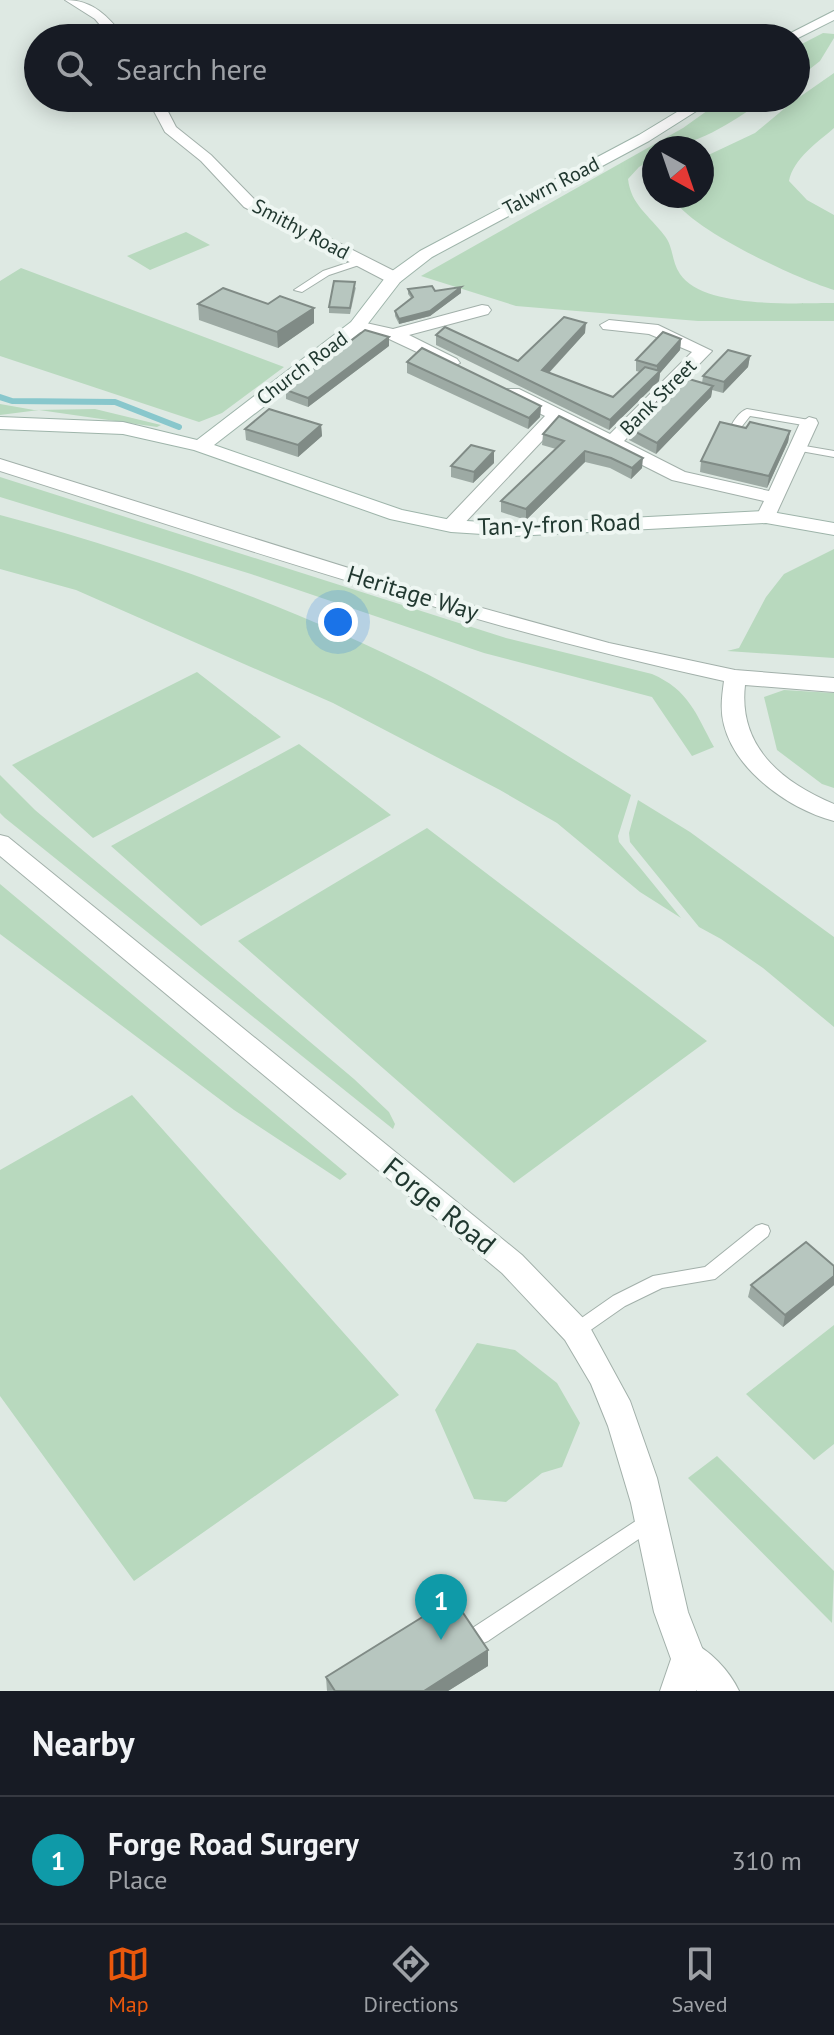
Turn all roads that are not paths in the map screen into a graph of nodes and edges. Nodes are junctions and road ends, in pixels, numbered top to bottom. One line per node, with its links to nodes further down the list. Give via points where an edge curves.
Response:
1 (71, 0): 3 (street)
2 (834, 15): 4 (street)
3 (107, 24)
4 (810, 27)
5 (161, 112): 7 (street, Smithy Road, via 170,129 250,204)
6 (687, 112): 8 (street, Talwrn Road, via 471,228)
7 (362, 261): 8 (street, Smithy Road); 9 (lane, via 326,273)
8 (394, 278): 12 (street, Church Road)
9 (299, 290)
10 (482, 310): 13 (street)
11 (609, 325): 20 (street, Bank Street, via 652,329 703,351)
12 (357, 326): 13 (street); 21 (street, Church Road)
13 (393, 334): 14 (street)
14 (475, 375)
15 (502, 388): 16 (street)
16 (556, 415): 20 (street); 27 (street)
17 (0, 423): 21 (street, Tan-y-fron Road, via 123,428)
18 (809, 423): 19 (lane, via 747,412); 22 (street)
19 (735, 428)
20 (612, 443): 25 (street, via 679,476)
21 (200, 446): 27 (street, Tan-y-fron Road, via 397,515)
22 (799, 448): 23 (lane); 25 (street)
23 (834, 454)
24 (0, 465): 29 (street, Heritage Way, via 514,624)
25 (775, 498): 26 (street)
26 (766, 517): 27 (street, Tan-y-fron Road, via 513,530); 28 (street, Tan-y-fron Road)
27 (451, 526)
28 (834, 529)
29 (735, 677): 30 (street, Heritage Way); 31 (street, via 732,711 748,755 782,784)
30 (834, 685)
31 (834, 813)
32 (0, 843): 34 (street, Forge Road, via 512,1264)
33 (762, 1231): 34 (lane, via 709,1274 659,1281)
34 (576, 1331): 35 (street, Forge Road, via 612,1393)
35 (651, 1520): 36 (lane); 37 (street, Forge Road, via 676,1637)
36 (481, 1634)
37 (689, 1658): 38 (street); 39 (street, Forge Road)
38 (678, 1691)
39 (721, 1691)

